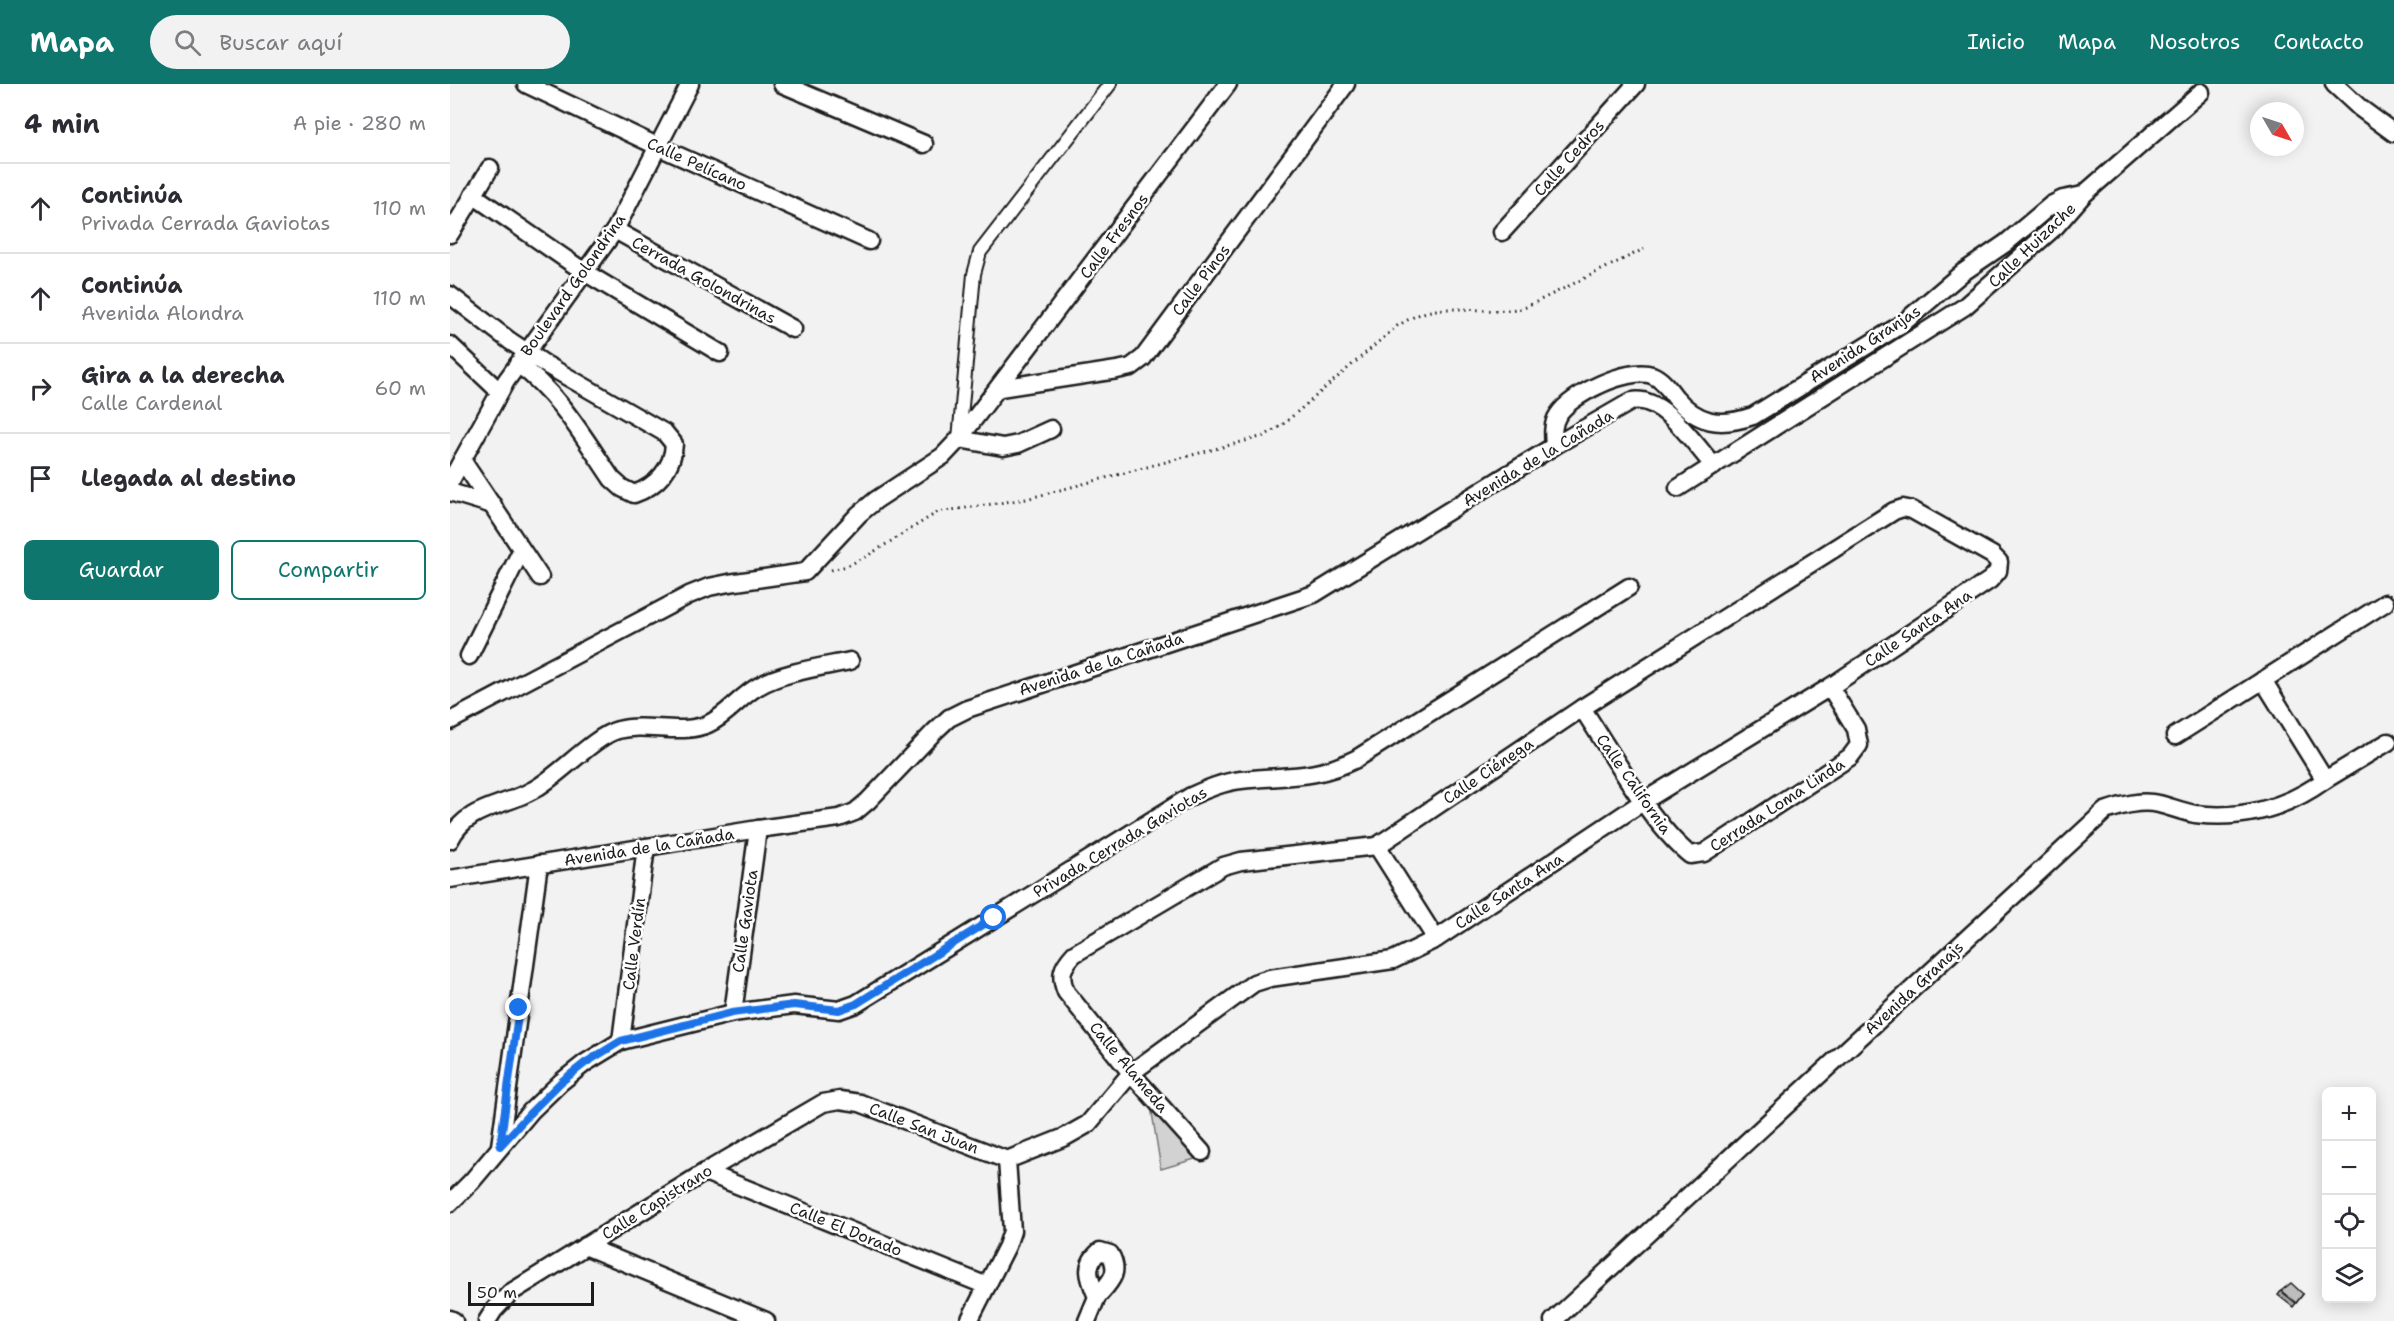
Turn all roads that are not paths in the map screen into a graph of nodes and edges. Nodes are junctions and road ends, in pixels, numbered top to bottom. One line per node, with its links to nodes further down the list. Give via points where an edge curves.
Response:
1 (526, 84): 12 (street, Calle Pelícano)
2 (690, 84): 12 (street, Boulevard Golondrina)
3 (782, 84): 11 (street)
4 (1110, 84): 32 (street, via 980,252 974,274)
5 (1228, 84): 28 (street, Calle Fresnos)
6 (1346, 84): 28 (street, Calle Pinos, via 1143,358 1131,367 1117,370)
7 (1636, 84): 17 (street, Calle Cedros)
8 (2334, 84): 10 (street)
9 (2200, 92): 15 (street, Calle Huizache)
10 (2394, 133)
11 (924, 144)
12 (659, 147): 16 (street, Boulevard Golondrina); 19 (street, Calle Pelícano)
13 (490, 168): 14 (street)
14 (473, 195): 18 (street); 20 (street)
15 (2083, 195): 21 (street, Calle Huizache, via 2051,205 1995,252); 22 (street, Calle Huizache, via 2056,226)
16 (615, 230): 20 (street, Boulevard Golondrina); 24 (street, Cerrada Golondrinas)
17 (1502, 232)
18 (450, 234)
19 (869, 241)
20 (586, 273): 26 (street); 27 (street, Boulevard Golondrina)
21 (1962, 273): 22 (street); 30 (street, Avenida Granjas, via 1902,324 1753,416 1714,423)
22 (1979, 295): 35 (street, Avenida Granjas)
23 (450, 296): 27 (street)
24 (792, 329)
25 (450, 345): 29 (street)
26 (720, 353)
27 (522, 358): 27 (street, via 622,488 634,494 647,489 666,470 674,457 674,444 665,433); 29 (street, Boulevard Golondrina)
28 (1000, 388): 32 (street, Calle Fresnos)
29 (499, 391): 34 (street, Boulevard Golondrina)
30 (1677, 412): 33 (street, Avenida de la Cañada, via 1642,399 1632,401); 33 (street, Avenida Granjas, via 1665,384 1652,375 1620,377 1567,403 1552,430); 35 (street, Avenida de la Cañada)
31 (1051, 429): 32 (street, via 1003,447)
32 (959, 439): 50 (street, Calle Fresnos, via 943,456 859,514 805,572 719,585 689,595)
33 (1554, 446): 55 (street, Avenida de la Cañada, via 1314,594 967,709 949,718 855,812 822,821)
34 (462, 460): 36 (street, Boulevard Golondrina); 39 (street)
35 (1714, 466): 37 (street, Avenida Granjas)
36 (450, 483)
37 (1678, 488)
38 (450, 492): 39 (street)
39 (493, 506): 41 (street)
40 (1903, 508): 48 (street, Calle Santa Ana, via 1992,555 1999,562 1998,571); 49 (street, Calle Ciénega)
41 (521, 551): 42 (street); 45 (street)
42 (540, 577)
43 (1629, 587): 64 (street, Privada Cerrada Gaviotas, via 1334,770 1239,780 1191,796 856,1004 839,1010 794,1005)
44 (2385, 603): 47 (street)
45 (469, 656)
46 (850, 660): 56 (street, via 771,680 706,725 692,729 636,726 615,731 531,792 462,821)
47 (2263, 680): 51 (street); 53 (street)
48 (1830, 687): 54 (street, Calle Santa Ana); 59 (street, Cerrada Loma Linda, via 1856,729 1859,745 1850,758 1704,853)
49 (1582, 708): 54 (street, Calle California); 57 (street, Calle Ciénega)
50 (450, 721)
51 (2175, 736)
52 (2388, 742): 53 (street, Avenida Granajs)
53 (2325, 780): 82 (street, Avenida Granajs, via 2308,793 2270,810 2228,817 2192,814 2157,803 2129,803 2105,811)
54 (1644, 801): 59 (street, Calle California, via 1677,845); 62 (street, Calle Santa Ana)
55 (758, 829): 58 (street, Avenida de la Cañada); 64 (street, Calle Gaviota)
56 (450, 840)
57 (1377, 846): 62 (street); 63 (street, Calle Ciénega, via 1223,866 1074,954 1065,964)
58 (646, 847): 60 (street, Avenida de la Cañada); 65 (street, Calle Verdín)
59 (1690, 855)
60 (539, 864): 61 (street, Avenida de la Cañada); 68 (street)
61 (450, 879)
62 (1436, 939): 66 (street, Calle Santa Ana, via 1393,960 1254,983)
63 (1061, 979): 66 (street, Calle Alameda, via 1066,992)
64 (732, 1013): 65 (street, Privada Cerrada Gaviotas)
65 (621, 1041): 68 (street, Privada Cerrada Gaviotas, via 561,1082)
66 (1131, 1073): 69 (street, Calle Alameda); 70 (street, Calle Santa Ana, via 1088,1124)
67 (840, 1100): 70 (street, Calle San Juan, via 860,1103); 71 (street, Calle Capistrano, via 806,1112)
68 (500, 1146): 72 (street, Privada Cerrada Gaviotas)
69 (1202, 1152)
70 (1007, 1160): 74 (street, via 1012,1231)
71 (705, 1172): 73 (street, Calle Capistrano); 74 (street, Calle El Dorado)
72 (450, 1203)
73 (585, 1246): 79 (street, Calle Capistrano, via 510,1293); 80 (street)
74 (987, 1286): 81 (street)
75 (1097, 1297): 77 (street)
76 (450, 1319): 78 (street)
77 (1091, 1320)
78 (454, 1321)
79 (487, 1321)
80 (766, 1321)
81 (969, 1321)
82 (1553, 1321)

